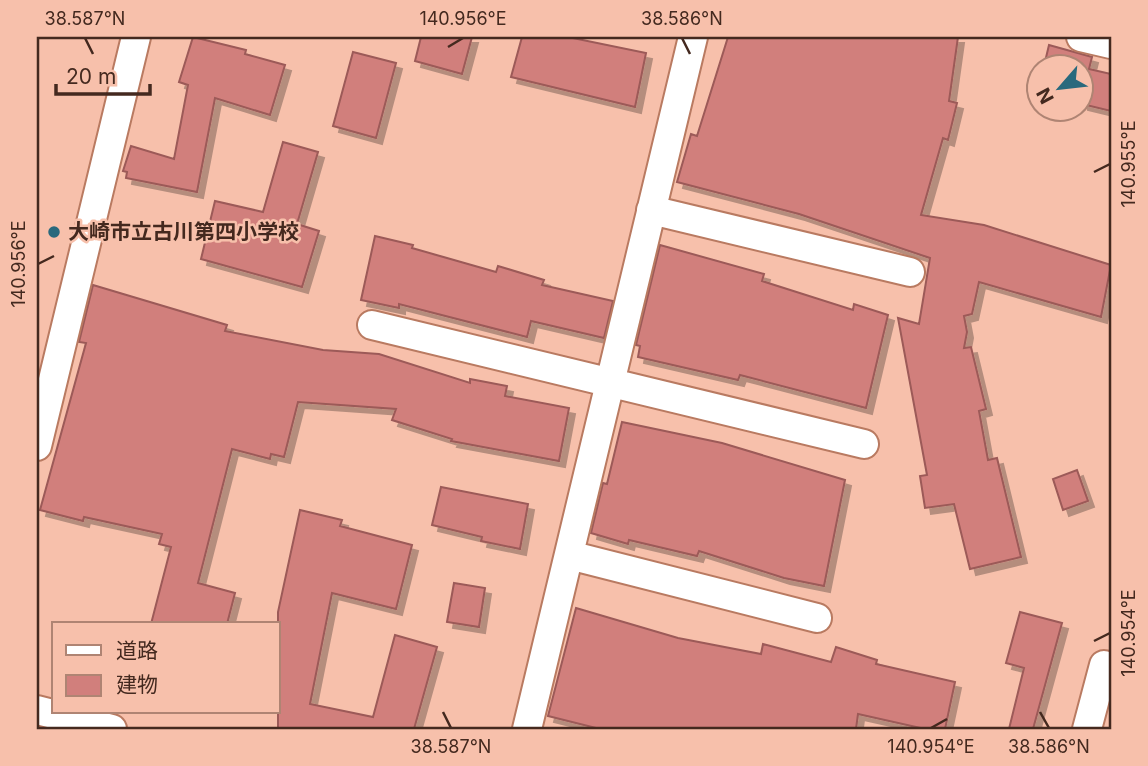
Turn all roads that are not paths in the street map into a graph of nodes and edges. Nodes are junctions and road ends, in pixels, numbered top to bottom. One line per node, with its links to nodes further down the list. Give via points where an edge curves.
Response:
1 (136, 37): 10 (street)
2 (693, 37): 5 (street)
3 (1081, 37): 4 (street)
4 (1111, 44)
5 (652, 210): 6 (street); 8 (street)
6 (910, 272)
7 (372, 326): 8 (street)
8 (610, 383): 9 (street); 11 (street)
9 (864, 444)
10 (37, 446)
11 (569, 555): 12 (street); 16 (street)
12 (817, 618)
13 (1104, 665): 17 (street)
14 (56, 714): 15 (street)
15 (112, 729)
16 (527, 729)
17 (1087, 729)

